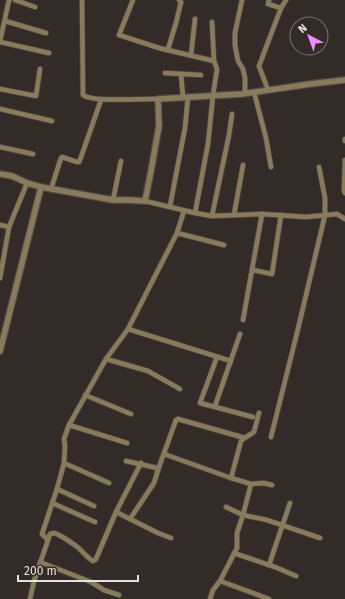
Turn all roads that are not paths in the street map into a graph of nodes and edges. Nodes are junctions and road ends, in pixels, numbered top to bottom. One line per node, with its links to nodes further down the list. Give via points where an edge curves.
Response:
1 (9, 0): 12 (street)
2 (15, 0): 9 (street)
3 (82, 0): 32 (street, via 83,95 86,98)
4 (133, 0): 16 (street, via 119,35)
5 (179, 0): 16 (street, via 181,2)
6 (242, 0): 28 (street, via 235,45 238,61 243,69)
7 (269, 0): 10 (street, via 268,4)
8 (286, 0): 10 (street)
9 (35, 7)
10 (281, 8): 26 (street, via 260,66)
11 (195, 19): 18 (street)
12 (5, 21): 14 (street); 15 (street)
13 (212, 22): 19 (street)
14 (46, 32)
15 (0, 42): 17 (street)
16 (168, 49): 18 (street)
17 (50, 53)
18 (191, 55): 19 (street)
19 (214, 61): 29 (street, via 217,69)
20 (40, 69): 25 (street, via 36,96)
21 (165, 73): 22 (street)
22 (181, 74): 23 (street); 30 (street)
23 (201, 75)
24 (345, 80): 26 (street)
25 (0, 89)
26 (268, 90): 27 (street)
27 (254, 92): 28 (street); 42 (street)
28 (245, 93): 29 (street)
29 (212, 96): 30 (street); 52 (street, via 208,144)
30 (185, 97): 31 (street); 50 (street, via 185,128)
31 (158, 99): 32 (street); 49 (street, via 159,126)
32 (101, 100): 46 (street, via 80,160 77,162 61,158)
33 (0, 109): 35 (street)
34 (232, 114): 57 (street)
35 (52, 121)
36 (0, 147): 37 (street)
37 (32, 154)
38 (345, 160): 47 (street)
39 (121, 161): 48 (street)
40 (243, 165): 54 (street)
41 (319, 167): 56 (street, via 325,198)
42 (271, 168)
43 (0, 174): 44 (street)
44 (27, 183): 45 (street); 60 (street)
45 (41, 187): 46 (street); 69 (street)
46 (51, 189): 48 (street)
47 (345, 193)
48 (113, 200): 49 (street)
49 (145, 201): 50 (street)
50 (170, 206): 51 (street)
51 (184, 211): 52 (street); 61 (street)
52 (195, 213): 57 (street)
53 (262, 214): 54 (street); 55 (street); 63 (street)
54 (234, 215): 57 (street)
55 (281, 215): 56 (street); 63 (street, via 272,274)
56 (324, 215): 58 (street, via 337,214); 80 (street)
57 (212, 216)
58 (345, 217)
59 (0, 225): 60 (street)
60 (10, 227): 64 (street)
61 (177, 232): 62 (street); 67 (street)
62 (224, 245)
63 (252, 270): 66 (street)
64 (1, 271): 65 (street)
65 (0, 278)
66 (243, 320)
67 (128, 329): 70 (street); 71 (street)
68 (240, 334): 72 (street)
69 (0, 351)
70 (217, 356): 72 (street); 75 (street, via 200,402)
71 (106, 359): 73 (street, via 148,371); 74 (street)
72 (231, 361): 75 (street)
73 (180, 389)
74 (85, 395): 77 (street); 79 (street)
75 (215, 406): 78 (street)
76 (260, 413): 81 (street, via 254,432)
77 (131, 414)
78 (253, 417)
79 (69, 425): 82 (street); 85 (street, via 64,439)
80 (271, 437)
81 (245, 438): 83 (street, via 178,419); 88 (street, via 241,441)
82 (127, 443)
83 (164, 454): 87 (street); 88 (street)
84 (126, 460): 86 (street)
85 (64, 463): 89 (street); 92 (street)
86 (141, 463): 87 (street); 97 (street)
87 (159, 467): 99 (street, via 154,483)
88 (231, 478): 90 (street)
89 (109, 483)
90 (251, 484): 91 (street); 98 (street)
91 (272, 485)
92 (57, 489): 93 (street); 95 (street)
93 (52, 503): 100 (street); 104 (street, via 42,534)
94 (290, 503): 101 (street)
95 (94, 506)
96 (226, 506): 98 (street)
97 (116, 512): 99 (street); 104 (street, via 96,559 90,559 54,532)
98 (243, 515): 101 (street); 105 (street)
99 (130, 519): 102 (street)
100 (95, 522)
101 (282, 526): 103 (street); 107 (street)
102 (171, 538)
103 (320, 538)
104 (48, 540): 106 (street)
105 (234, 553): 107 (street); 109 (street)
106 (40, 562): 110 (street); 111 (street)
107 (269, 565): 108 (street)
108 (296, 576)
109 (220, 581): 112 (street); 113 (street)
110 (119, 595)
111 (30, 599)
112 (210, 599)
113 (269, 599)

